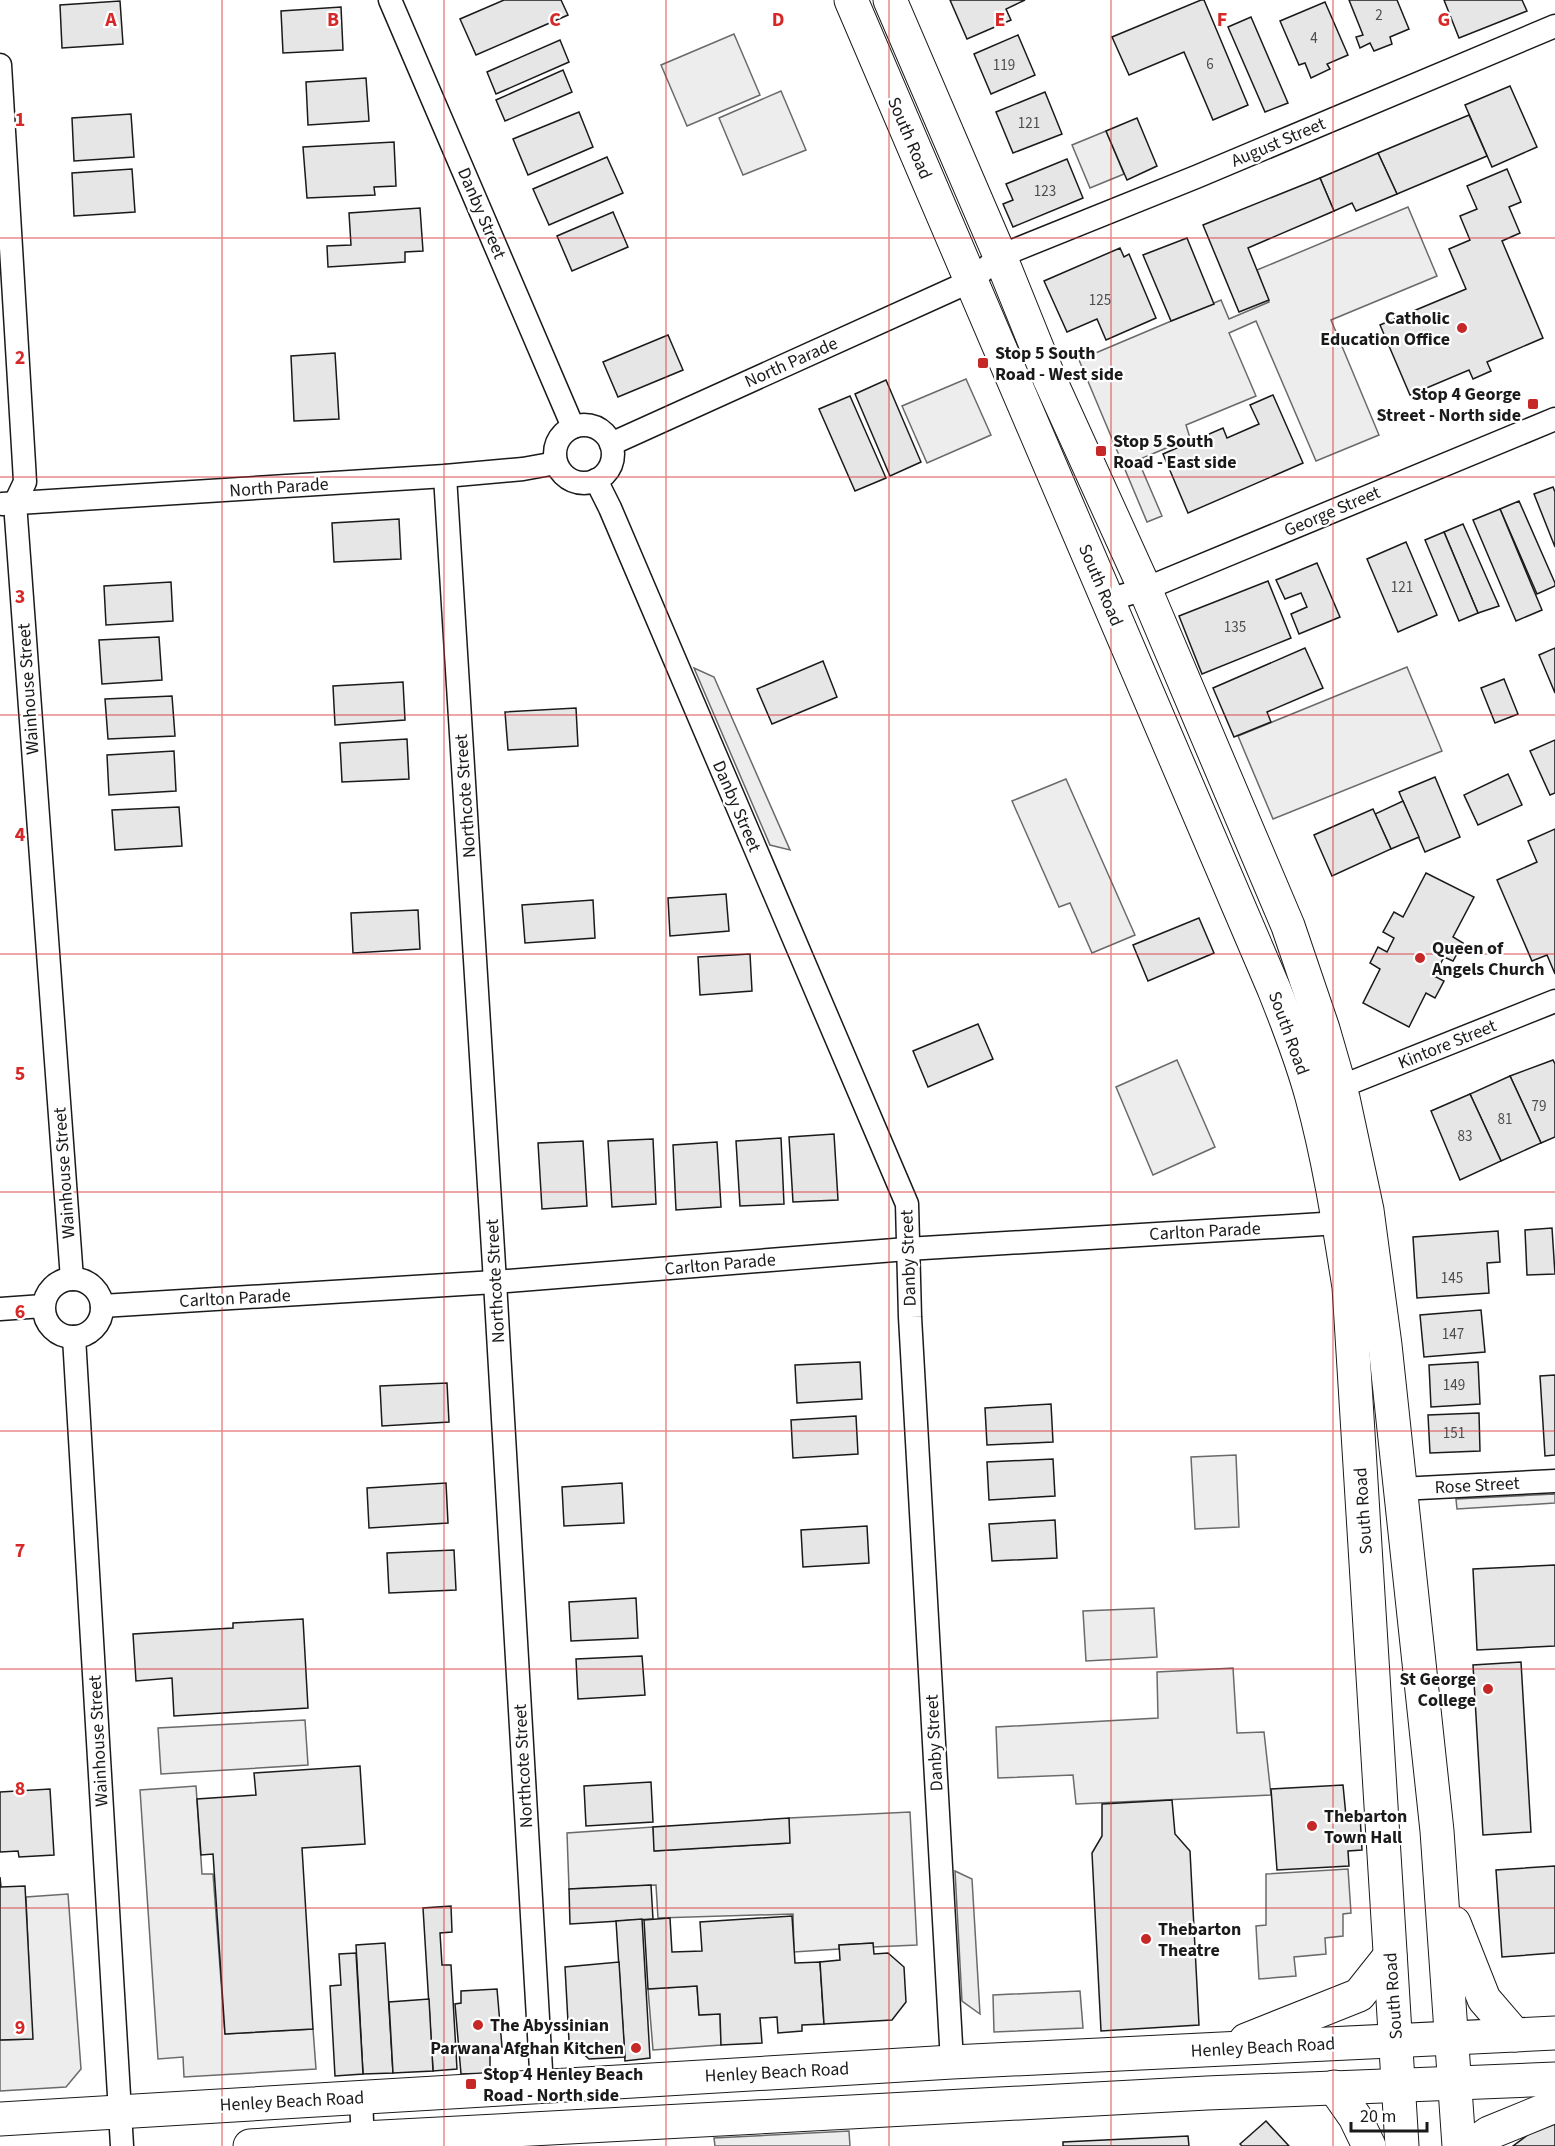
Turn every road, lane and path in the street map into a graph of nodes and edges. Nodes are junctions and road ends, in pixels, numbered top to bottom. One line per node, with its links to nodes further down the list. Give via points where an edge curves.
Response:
1 (390, 0): 9 (street, Danby Street)
2 (851, 0): 7 (main road, South Road)
3 (890, 0): 6 (main road, South Road)
4 (1555, 26): 6 (street, August Street)
5 (0, 65): 14 (street, Wainhouse Street, via 25,482)
6 (1000, 256): 7 (street, August Street); 15 (main road, South Road, via 1050,380)
7 (971, 281): 10 (street, North Parade); 16 (main road, South Road)
8 (1555, 419): 15 (street, George Street)
9 (573, 427): 10 (street, via 600,429); 11 (street, via 556,446)
10 (611, 444): 13 (street, via 611,465)
11 (556, 463): 12 (street, North Parade); 13 (street, via 576,482)
12 (445, 476): 14 (street, North Parade); 22 (street, Northcote Street)
13 (596, 480): 20 (street, Danby Street, via 907,1204)
14 (7, 504): 21 (street, Wainhouse Street)
15 (1145, 589): 16 (street, George Street); 18 (main road, South Road, via 1288,926)
16 (1108, 600): 19 (main road, South Road, via 1294,1041 1312,1098)
17 (1555, 1001): 18 (street, Kintore Street)
18 (1340, 1087): 28 (main road, South Road, via 1377,1274)
19 (1339, 1223): 20 (street, Carlton Parade); 29 (main road, South Road, via 1349,1287)
20 (907, 1249): 22 (street, Carlton Parade); 37 (street, Danby Street)
21 (72, 1279): 23 (street, via 58,1283 47,1293); 24 (street, via 86,1282 97,1292)
22 (495, 1282): 24 (street, Carlton Parade); 41 (street, Northcote Street)
23 (43, 1306): 25 (street); 26 (street, via 47,1322 59,1333)
24 (102, 1306): 26 (street, via 99,1321 89,1332)
25 (0, 1309)
26 (74, 1337): 45 (street, Wainhouse Street)
27 (1555, 1480): 28 (street, Rose Street)
28 (1400, 1489): 29 (main road); 30 (main road, South Road)
29 (1362, 1491): 31 (main road, South Road)
30 (1441, 1888): 33 (main road, via 1484,2000); 34 (main road, South Road)
31 (1390, 1956): 35 (main road, South Road); 36 (main road, via 1359,1995)
32 (1555, 2033): 33 (main road, Henley Beach Road)
33 (1515, 2035): 34 (main road, Henley Beach Road)
34 (1451, 2038): 35 (main road, Henley Beach Road); 39 (main road, South Road)
35 (1395, 2041): 36 (main road, Henley Beach Road); 40 (main road, South Road)
36 (1222, 2049): 37 (main road, Henley Beach Road)
37 (952, 2062): 41 (main road, Henley Beach Road)
38 (1555, 2079): 39 (main road)
39 (1454, 2082): 40 (main road); 52 (main road, South Road)
40 (1398, 2085): 42 (main road); 51 (main road, South Road)
41 (542, 2087): 43 (main road, Henley Beach Road)
42 (1334, 2087): 47 (main road); 50 (main road)
43 (361, 2097): 45 (main road, Henley Beach Road); 47 (street)
44 (1555, 2106): 53 (main road, via 1489,2133)
45 (119, 2112): 46 (main road, Henley Beach Road); 48 (street, Wainhouse Street)
46 (0, 2119)
47 (363, 2142): 49 (main road)
48 (122, 2146)
49 (250, 2146)
50 (1369, 2146)
51 (1402, 2146)
52 (1459, 2146)
53 (1471, 2146)

